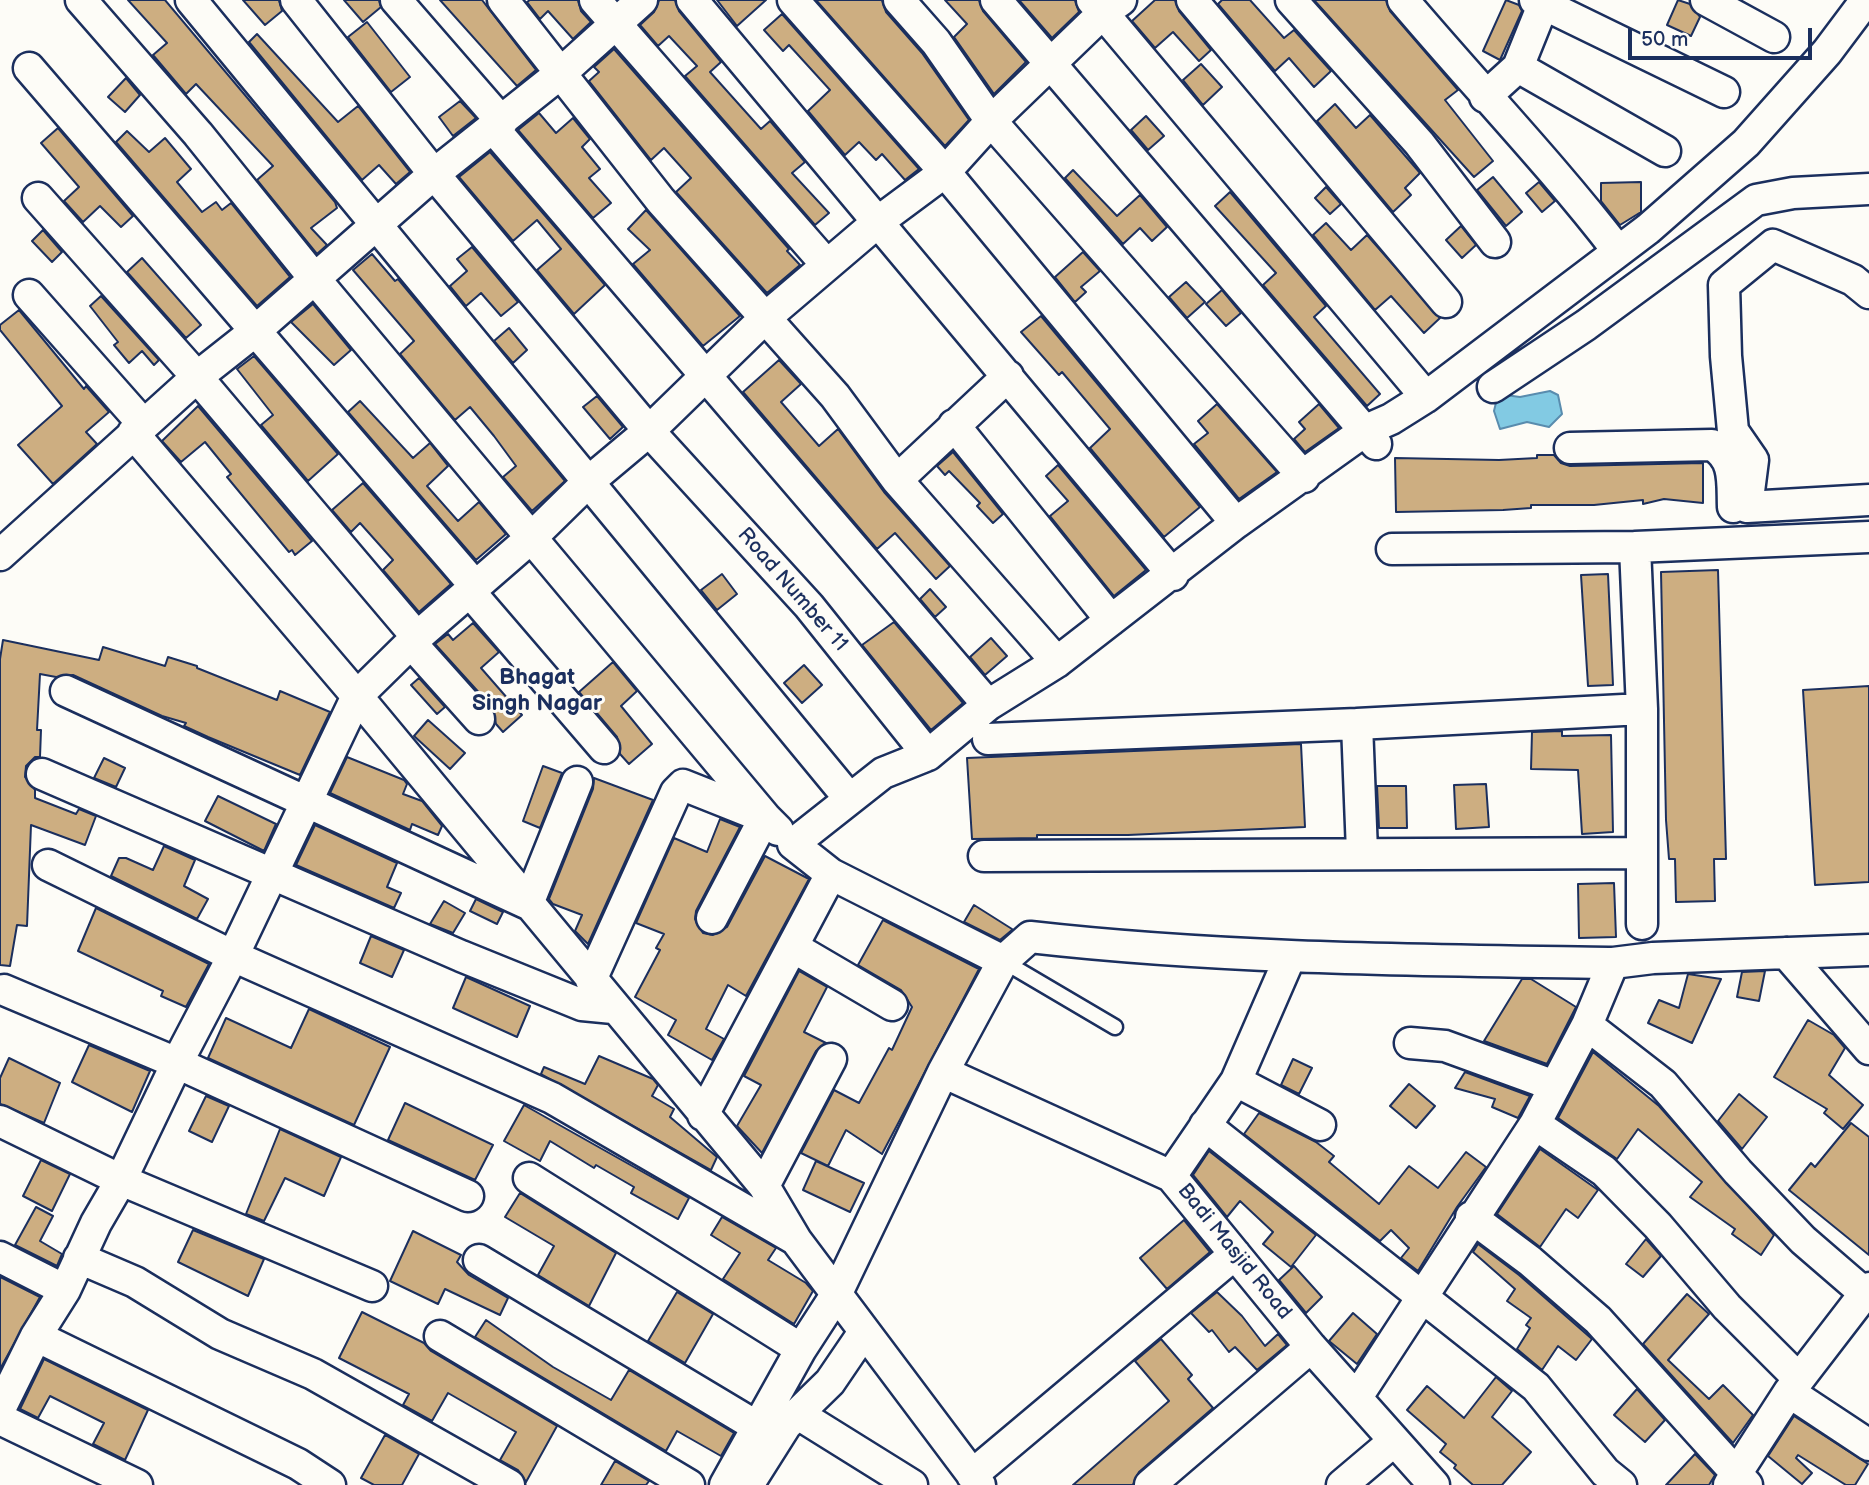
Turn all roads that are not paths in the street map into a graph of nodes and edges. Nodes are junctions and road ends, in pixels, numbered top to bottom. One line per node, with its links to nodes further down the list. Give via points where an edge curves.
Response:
1 (81, 0): 39 (street, via 198,134)
2 (191, 0): 35 (street)
3 (296, 0): 31 (street, Road Number 11)
4 (396, 0): 28 (street)
5 (503, 0): 24 (street)
6 (595, 0): 19 (street)
7 (642, 0): 19 (street)
8 (692, 0): 34 (street)
9 (793, 0): 30 (street)
10 (899, 0): 27 (street, via 936,42)
11 (996, 0): 21 (street)
12 (1192, 0): 42 (street)
13 (1291, 0): 36 (street, via 1419,144)
14 (1403, 0): 26 (street)
15 (1706, 0): 20 (street)
16 (1866, 0): 37 (street, via 1827,52 1746,143)
17 (1541, 1): 22 (street); 25 (street)
18 (1105, 4): 21 (street); 49 (street)
19 (615, 24): 24 (street); 38 (street)
20 (1774, 37)
21 (1051, 64): 27 (street); 53 (street)
22 (1518, 67): 26 (street); 29 (street)
23 (29, 68): 44 (street)
24 (561, 73): 28 (street); 43 (street, via 661,201)
25 (1724, 92)
26 (1485, 97): 37 (street, via 1566,184)
27 (991, 121): 30 (street); 55 (street)
28 (498, 125): 31 (street); 47 (street)
29 (1665, 151)
30 (945, 172): 34 (street); 59 (street)
31 (434, 174): 35 (street); 52 (street, Road Number 11)
32 (1869, 189): 48 (street, via 1756,200)
33 (38, 198): 46 (street)
34 (879, 221): 38 (street); 45 (street)
35 (375, 226): 39 (street); 57 (street)
36 (1495, 243)
37 (1618, 251): 49 (street)
38 (826, 264): 43 (street)
39 (314, 278): 44 (street); 61 (street)
40 (1869, 293): 58 (street, via 1853,280 1773,245 1724,285 1733,431 1753,460 1747,506)
41 (29, 295): 51 (street)
42 (1446, 302)
43 (764, 320): 47 (street); 56 (street, via 835,396)
44 (254, 332): 46 (street); 67 (street)
45 (1008, 376): 50 (street); 66 (street)
46 (197, 377): 51 (street); 69 (street)
47 (707, 377): 52 (street); 73 (street)
48 (1493, 387)
49 (1426, 397): 53 (street)
50 (954, 425): 56 (street); 68 (street)
51 (138, 429): 65 (street); 72 (street)
52 (649, 431): 57 (street); 79 (street, Road Number 11, via 809,606)
53 (1371, 436): 55 (street)
54 (1570, 448): 62 (street, via 1712,446 1723,452 1731,465)
55 (1304, 477): 59 (street)
56 (897, 480): 70 (street)
57 (587, 483): 61 (street); 82 (street)
58 (1869, 500)
59 (1236, 523): 66 (street)
60 (1869, 537): 62 (street)
61 (531, 538): 67 (street); 84 (street)
62 (1734, 543): 63 (street)
63 (1635, 547): 64 (street); 74 (street)
64 (1392, 549)
65 (0, 555)
66 (1173, 575): 68 (street)
67 (473, 590): 69 (street); 78 (street)
68 (1111, 620): 70 (street)
69 (414, 640): 72 (street); 75 (street)
70 (1057, 662): 73 (street)
71 (66, 691): 83 (street)
72 (358, 696): 83 (street); 92 (street)
73 (988, 705): 79 (street)
74 (1642, 709): 76 (street); 87 (street)
75 (479, 719)
76 (1357, 724): 77 (street); 86 (street)
77 (988, 738)
78 (604, 748)
79 (928, 755): 82 (street, via 883,773)
80 (43, 774): 91 (street)
81 (577, 782): 92 (street)
82 (849, 797): 85 (street)
83 (307, 802): 91 (street); 92 (street)
84 (765, 817): 85 (street); 93 (street); 102 (street, via 683,785)
85 (793, 844): 90 (street)
86 (1362, 852): 87 (street); 88 (street)
87 (1642, 853): 94 (street)
88 (984, 856)
89 (48, 865): 98 (street)
90 (831, 874): 95 (street); 100 (street)
91 (270, 876): 98 (street); 105 (street, via 570,1000)
92 (528, 904): 102 (street)
93 (712, 918)
94 (1642, 924)
95 (793, 947): 104 (street); 115 (street)
96 (1869, 950): 97 (street)
97 (1786, 953): 101 (street); 109 (street)
98 (233, 957): 111 (street); 126 (street, via 551,1098)
99 (1290, 957): 100 (street, via 1108,947 1030,937); 101 (street); 113 (street)
100 (1003, 961): 107 (lane); 112 (street)
101 (1613, 963): 106 (street)
102 (591, 980): 105 (street)
103 (4, 990): 111 (street)
104 (892, 1005)
105 (613, 1008): 115 (street)
106 (1587, 1026): 114 (street); 133 (street, via 1664,1084 1803,1240)
107 (1115, 1027)
108 (1410, 1044): 114 (street, via 1456,1050)
109 (1869, 1049)
110 (831, 1059): 123 (street)
111 (177, 1063): 122 (street); 124 (street)
112 (943, 1072): 120 (street, Badi Masjid Road); 134 (street)
113 (1236, 1081): 118 (street); 119 (street)
114 (1555, 1086): 117 (street)
115 (703, 1115): 123 (street)
116 (0, 1121): 122 (street)
117 (1535, 1124): 125 (street); 141 (street, via 1604,1171 1658,1226)
118 (1205, 1125): 120 (street); 135 (street)
119 (1320, 1125)
120 (1171, 1176): 127 (street, Badi Masjid Road)
121 (529, 1178): 140 (street)
122 (121, 1180): 129 (street); 131 (street)
123 (764, 1186): 126 (street)
124 (468, 1196)
125 (1471, 1217): 135 (street); 149 (street, via 1598,1320)
126 (796, 1240): 134 (street)
127 (1235, 1254): 139 (street, Badi Masjid Road); 148 (street)
128 (0, 1258): 132 (street)
129 (79, 1258): 132 (street); 153 (street, via 135,1282 220,1334 313,1374)
130 (479, 1260): 145 (street)
131 (372, 1286)
132 (65, 1290): 137 (street)
133 (1867, 1293): 141 (street)
134 (836, 1295): 136 (street); 140 (street)
135 (1420, 1298): 142 (street); 159 (street, via 1536,1387)
136 (864, 1332): 144 (street, via 830,1382); 148 (street)
137 (36, 1336): 143 (street); 152 (street, via 298,1464)
138 (440, 1336): 154 (street)
139 (1311, 1347): 142 (street, Badi Masjid Road); 156 (street)
140 (800, 1349): 145 (street)
141 (1794, 1385): 147 (street); 149 (street)
142 (1357, 1397): 146 (street, Badi Masjid Road)
143 (2, 1403): 151 (street)
144 (798, 1415): 150 (street, via 786,1425); 155 (street)
145 (756, 1426): 150 (street)
146 (1394, 1441): 157 (street); 158 (street, Badi Masjid Road)
147 (1869, 1445)
148 (976, 1480)
149 (1737, 1482)
150 (748, 1483)
151 (136, 1485)
152 (330, 1485)
153 (509, 1485)
154 (689, 1485)
155 (912, 1485)
156 (1150, 1485)
157 (1342, 1485)
158 (1434, 1485)
159 (1620, 1485)

